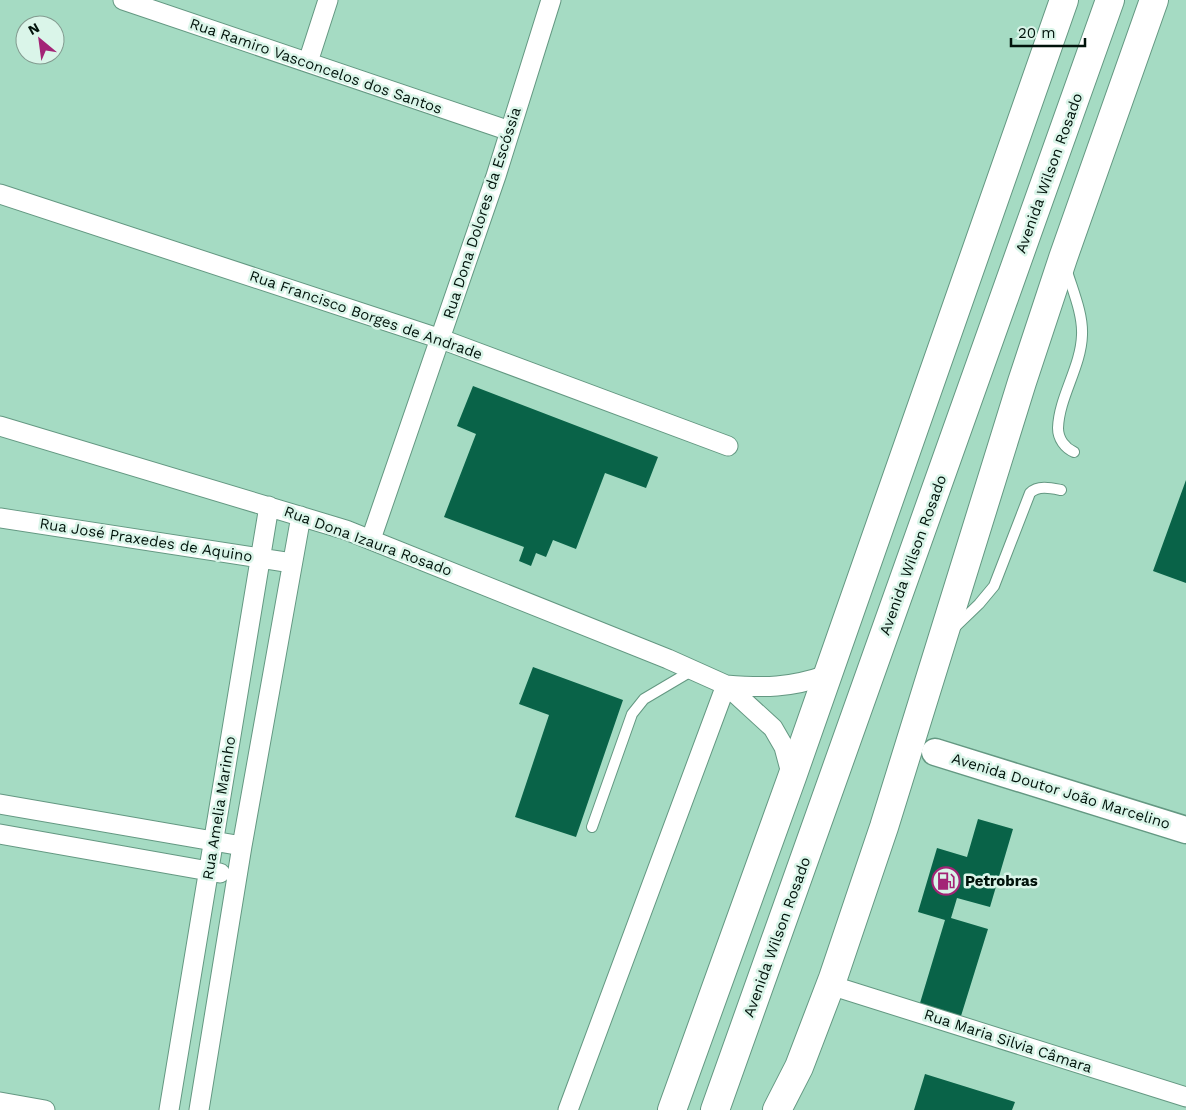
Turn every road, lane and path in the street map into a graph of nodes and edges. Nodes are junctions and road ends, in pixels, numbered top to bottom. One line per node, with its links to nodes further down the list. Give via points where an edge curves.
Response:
1 (123, 0): 7 (street, Rua Ramiro Vasconcelos dos Santos)
2 (328, 0): 7 (street)
3 (551, 0): 8 (street, Rua Dona Dolores da Escóssia)
4 (1064, 0): 24 (highway)
5 (1110, 0): 46 (highway, Avenida Wilson Rosado)
6 (1154, 0): 10 (highway)
7 (308, 62): 8 (street, Rua Ramiro Vasconcelos dos Santos)
8 (510, 132): 11 (street, Rua Dona Dolores da Escóssia)
9 (0, 194): 11 (street, Rua Francisco Borges de Andrade)
10 (1063, 258): 14 (lane, via 1078,309 1082,336 1058,429 1062,443); 22 (highway)
11 (441, 339): 13 (street, Rua Francisco Borges de Andrade); 19 (street, Rua Dona Dolores da Escóssia)
12 (0, 426): 16 (street, Rua Dona Izaura Rosado)
13 (728, 446)
14 (1074, 452)
15 (1061, 490): 22 (lane, via 1040,488 1030,493 994,586)
16 (269, 506): 17 (street, Rua Dona Izaura Rosado); 20 (street, Rua Amelia Marinho)
17 (301, 516): 19 (street, Rua Dona Izaura Rosado); 21 (street, Rua Amelia Marinho)
18 (0, 518): 20 (street, Rua José Praxedes de Aquino)
19 (371, 539): 23 (street, Rua Dona Izaura Rosado)
20 (261, 558): 21 (street, Rua José Praxedes de Aquino); 34 (street, Rua Amelia Marinho)
21 (292, 563): 35 (street, Rua Amelia Marinho)
22 (943, 637): 26 (highway)
23 (693, 670): 25 (street, Rua Dona Izaura Rosado); 31 (lane, via 644,699 632,714)
24 (827, 675): 25 (street, Rua Dona Izaura Rosado, via 794,685); 28 (highway)
25 (726, 685): 28 (street, Rua Dona Izaura Rosado, via 773,728 784,747); 44 (street)
26 (921, 709): 27 (street, via 927,738); 29 (highway)
27 (935, 752): 29 (street, via 918,757); 32 (street, Avenida Doutor João Marcelino)
28 (792, 777): 45 (highway)
29 (896, 788): 38 (highway)
30 (0, 804): 34 (street)
31 (592, 827)
32 (1186, 830)
33 (0, 834): 36 (street)
34 (214, 841): 35 (street); 36 (street, Rua Amelia Marinho)
35 (242, 846): 37 (street, Rua Amelia Marinho)
36 (209, 871): 37 (street); 42 (street, Rua Amelia Marinho)
37 (237, 876): 43 (street, Rua Amelia Marinho)
38 (830, 985): 39 (street, Rua Maria Silvia Câmara); 47 (highway, via 799,1066)
39 (1186, 1097)
40 (0, 1102): 41 (street)
41 (45, 1110)
42 (170, 1110)
43 (199, 1110)
44 (568, 1110)
45 (672, 1110)
46 (715, 1110)
47 (777, 1110)

